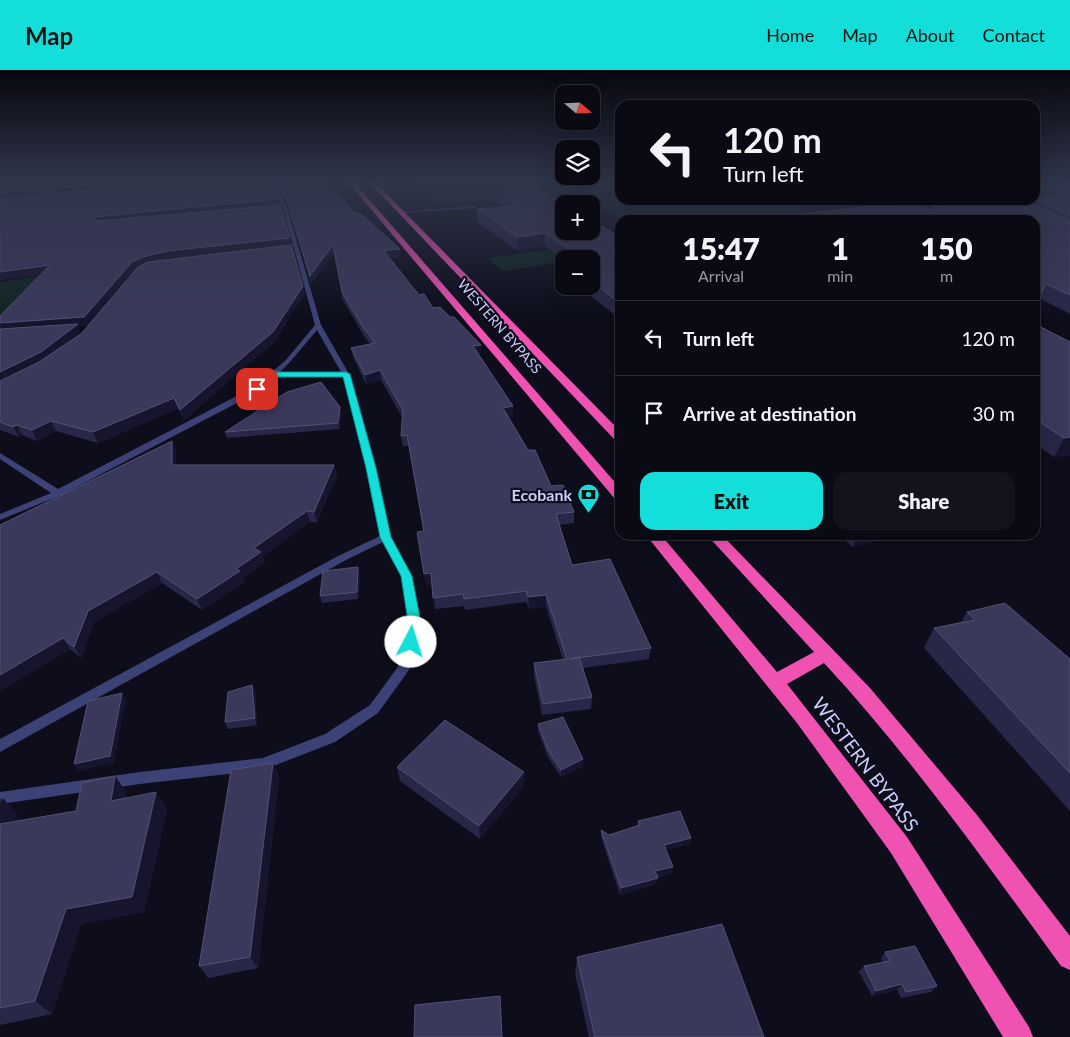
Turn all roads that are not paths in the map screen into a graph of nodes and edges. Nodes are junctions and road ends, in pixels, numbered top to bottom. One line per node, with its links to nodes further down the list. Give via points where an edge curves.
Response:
1 (290, 227): 4 (street)
2 (389, 227): 11 (highway, WESTERN BYPASS)
3 (416, 227): 9 (highway, WESTERN BYPASS)
4 (295, 248): 5 (street); 6 (street)
5 (285, 250)
6 (318, 325): 7 (street); 8 (street)
7 (274, 374): 8 (street); 12 (street, via 257,389 229,405)
8 (346, 374): 14 (street)
9 (615, 433)
10 (0, 455): 12 (street)
11 (615, 490)
12 (58, 493): 13 (street)
13 (0, 517)
14 (386, 537): 19 (street); 20 (street, via 406,576 415,628 403,670 374,709 330,738 263,764)
15 (657, 540): 18 (highway, WESTERN BYPASS)
16 (719, 540): 17 (highway)
17 (826, 654): 18 (highway); 21 (highway, via 863,693 969,822)
18 (775, 682): 22 (highway, WESTERN BYPASS, via 899,845)
19 (0, 746)
20 (0, 798)
21 (1070, 957)
22 (1019, 1037)

